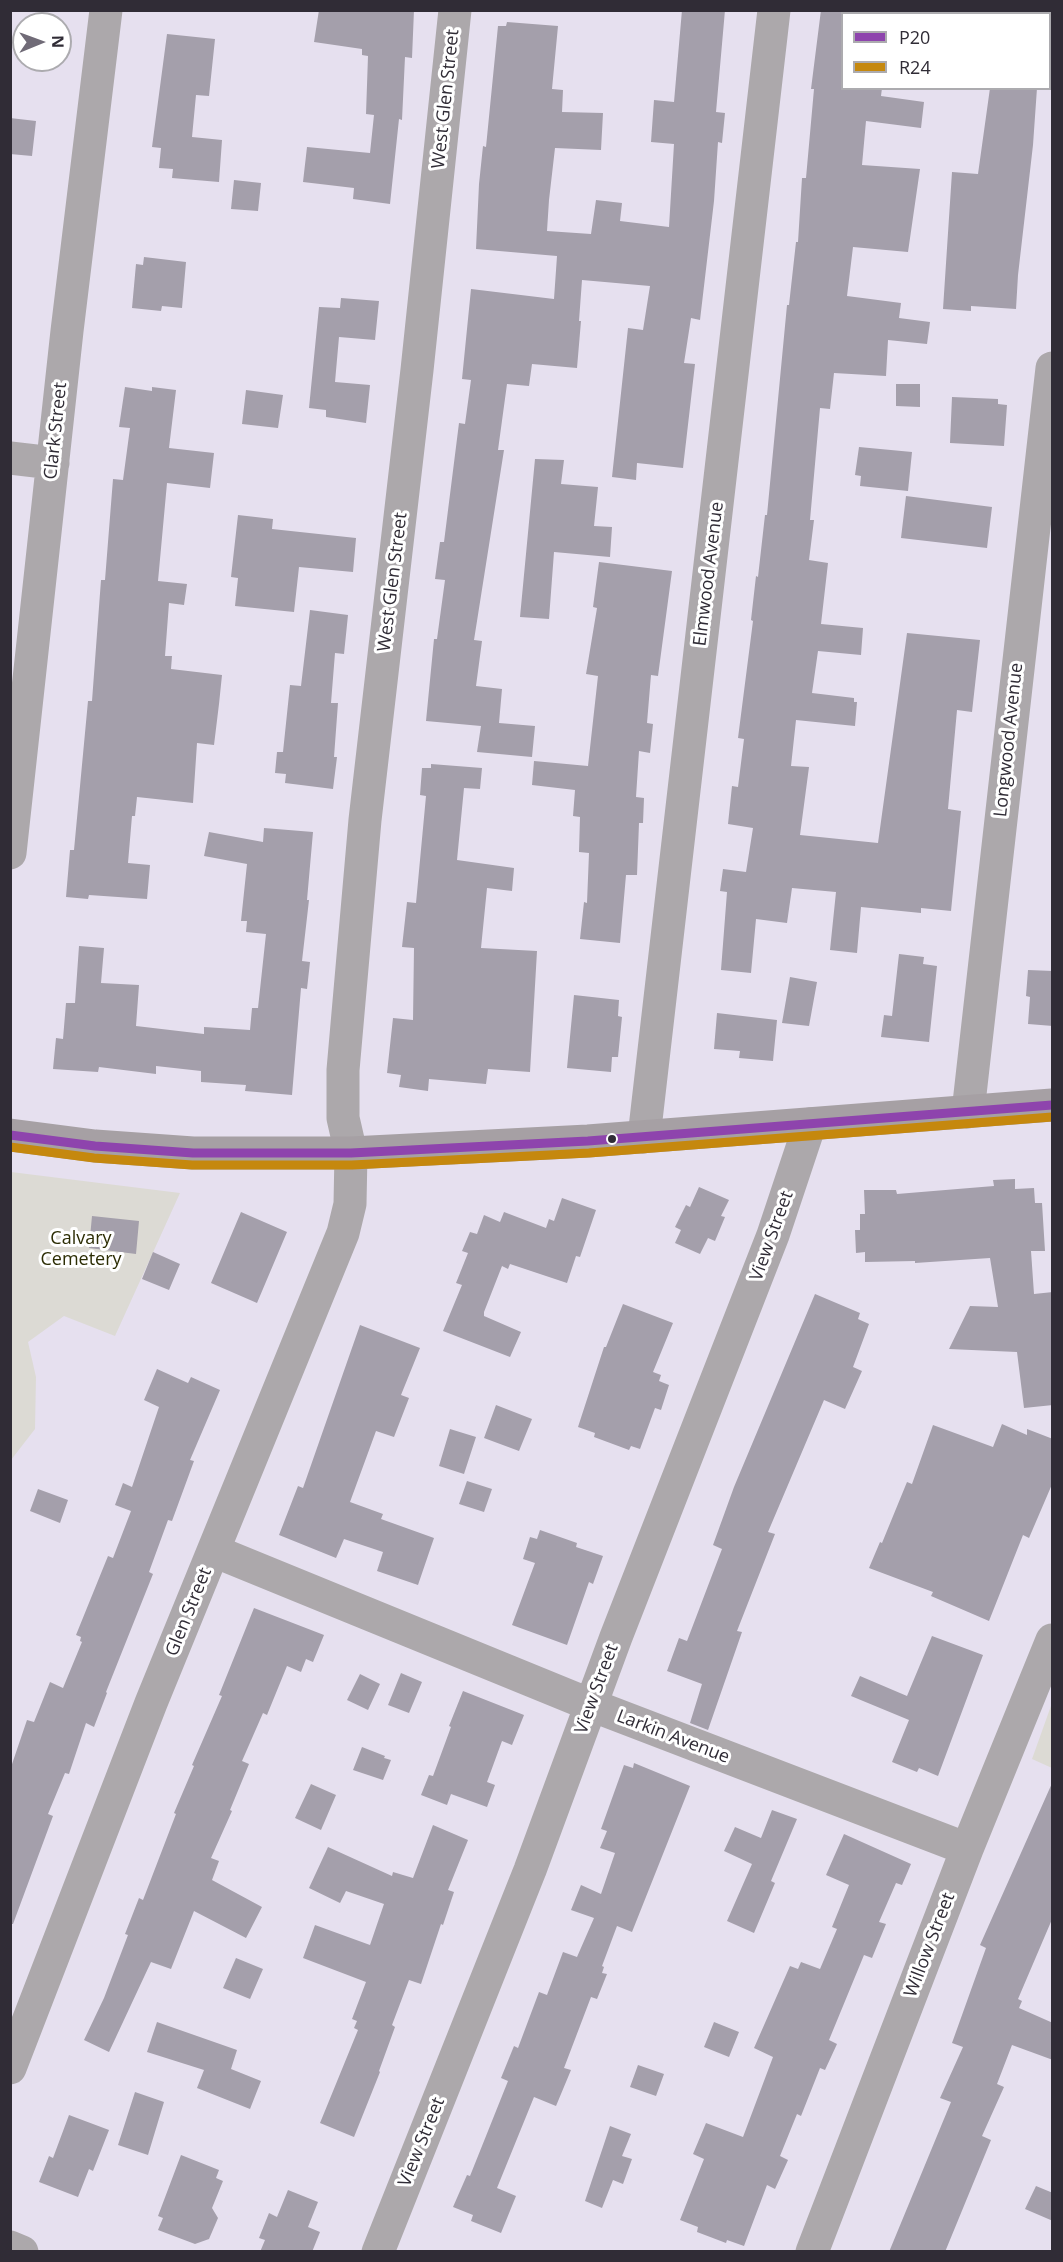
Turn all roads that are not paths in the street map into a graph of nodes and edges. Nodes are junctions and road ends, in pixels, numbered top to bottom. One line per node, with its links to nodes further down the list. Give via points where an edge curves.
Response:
1 (106, 10): 7 (street, Clark Street)
2 (455, 10): 14 (street, West Glen Street, via 365,820 344,1070 343,1118)
3 (774, 10): 13 (street, Elmwood Avenue)
4 (1053, 368): 5 (street, Longwood Avenue)
5 (1049, 426): 10 (street, Longwood Avenue)
6 (10, 458): 7 (street)
7 (53, 463): 8 (street, Clark Street)
8 (10, 853)
9 (1053, 1105): 10 (main road)
10 (968, 1112): 11 (main road)
11 (810, 1124): 13 (main road); 17 (street, View Street, via 774,1235)
12 (10, 1136): 14 (main road, via 193,1154)
13 (644, 1137): 14 (main road)
14 (351, 1153): 15 (street, Glen Street, via 350,1204 343,1233)
15 (214, 1551): 17 (street, Larkin Avenue); 19 (street, Glen Street)
16 (1053, 1640): 18 (street, Willow Street)
17 (591, 1705): 18 (street, Larkin Avenue); 22 (street, View Street, via 530,1870)
18 (967, 1849): 23 (street, Willow Street)
19 (10, 2068)
20 (10, 2247): 21 (street)
21 (22, 2252)
22 (378, 2252)
23 (812, 2252)

